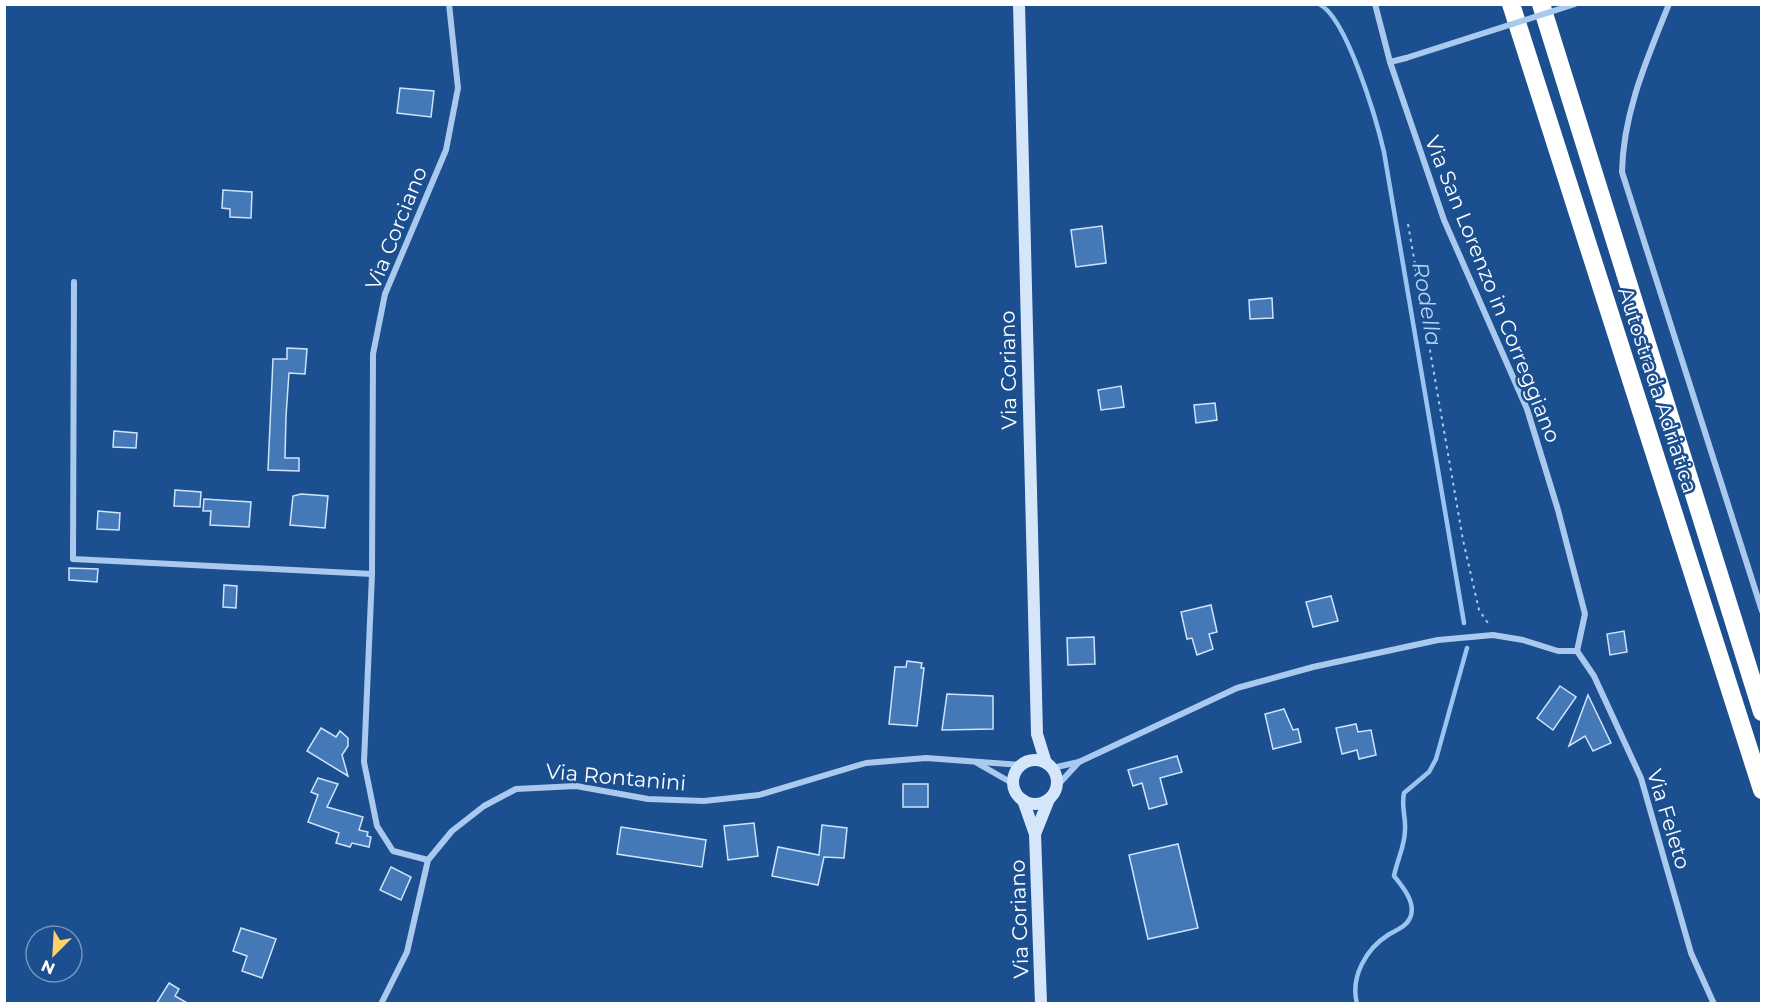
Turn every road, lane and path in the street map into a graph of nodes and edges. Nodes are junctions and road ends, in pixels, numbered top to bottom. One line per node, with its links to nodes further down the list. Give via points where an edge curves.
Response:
1 (449, 4): 11 (street, Via Corciano, via 459,88 446,150 385,294 374,354)
2 (1019, 4): 16 (main road, Via Coriano)
3 (1375, 4): 8 (street, Via San Lorenzo in Correggiano)
4 (1511, 4): 23 (highway, Autostrada Adriatica)
5 (1541, 4): 15 (highway, Autostrada Adriatica)
6 (1575, 4): 8 (street, bridge)
7 (1669, 4): 12 (street, via 1639,81 1623,141 1622,172)
8 (1390, 62): 14 (street, Via San Lorenzo in Correggiano, via 1444,220 1527,409 1585,614)
9 (1408, 224): 13 (path, via 1463,540 1479,610)
10 (74, 282): 11 (street, via 73,559)
11 (372, 574): 27 (street, Via Corciano, via 364,762 377,826 393,851)
12 (1761, 611)
13 (1497, 636): 14 (street, via 1558,651); 18 (street, via 1438,640 1237,688)
14 (1577, 651): 30 (street, Via Feleto, via 1594,676 1641,778 1691,953)
15 (1761, 712)
16 (1037, 734): 19 (main road, Via Coriano); 20 (main road, Via Coriano)
17 (974, 761): 19 (street, Via Rontanini); 21 (street, Via Rontanini); 27 (street, Via Rontanini, via 926,758 866,763 759,795 704,801 648,799 576,786 516,789 484,806 452,831)
18 (1079, 762): 20 (street); 22 (street)
19 (1023, 763): 20 (main road); 21 (main road)
20 (1049, 766): 22 (main road, via 1057,780)
21 (1012, 783): 25 (main road)
22 (1056, 788): 24 (main road)
23 (1761, 790)
24 (1049, 799): 25 (main road, via 1036,804); 26 (main road, Via Coriano)
25 (1023, 800): 26 (main road, Via Coriano)
26 (1035, 834): 29 (main road, Via Coriano)
27 (428, 860): 28 (street, Via Rontanini, via 407,952)
28 (381, 1004)
29 (1041, 1004)
30 (1714, 1004)

